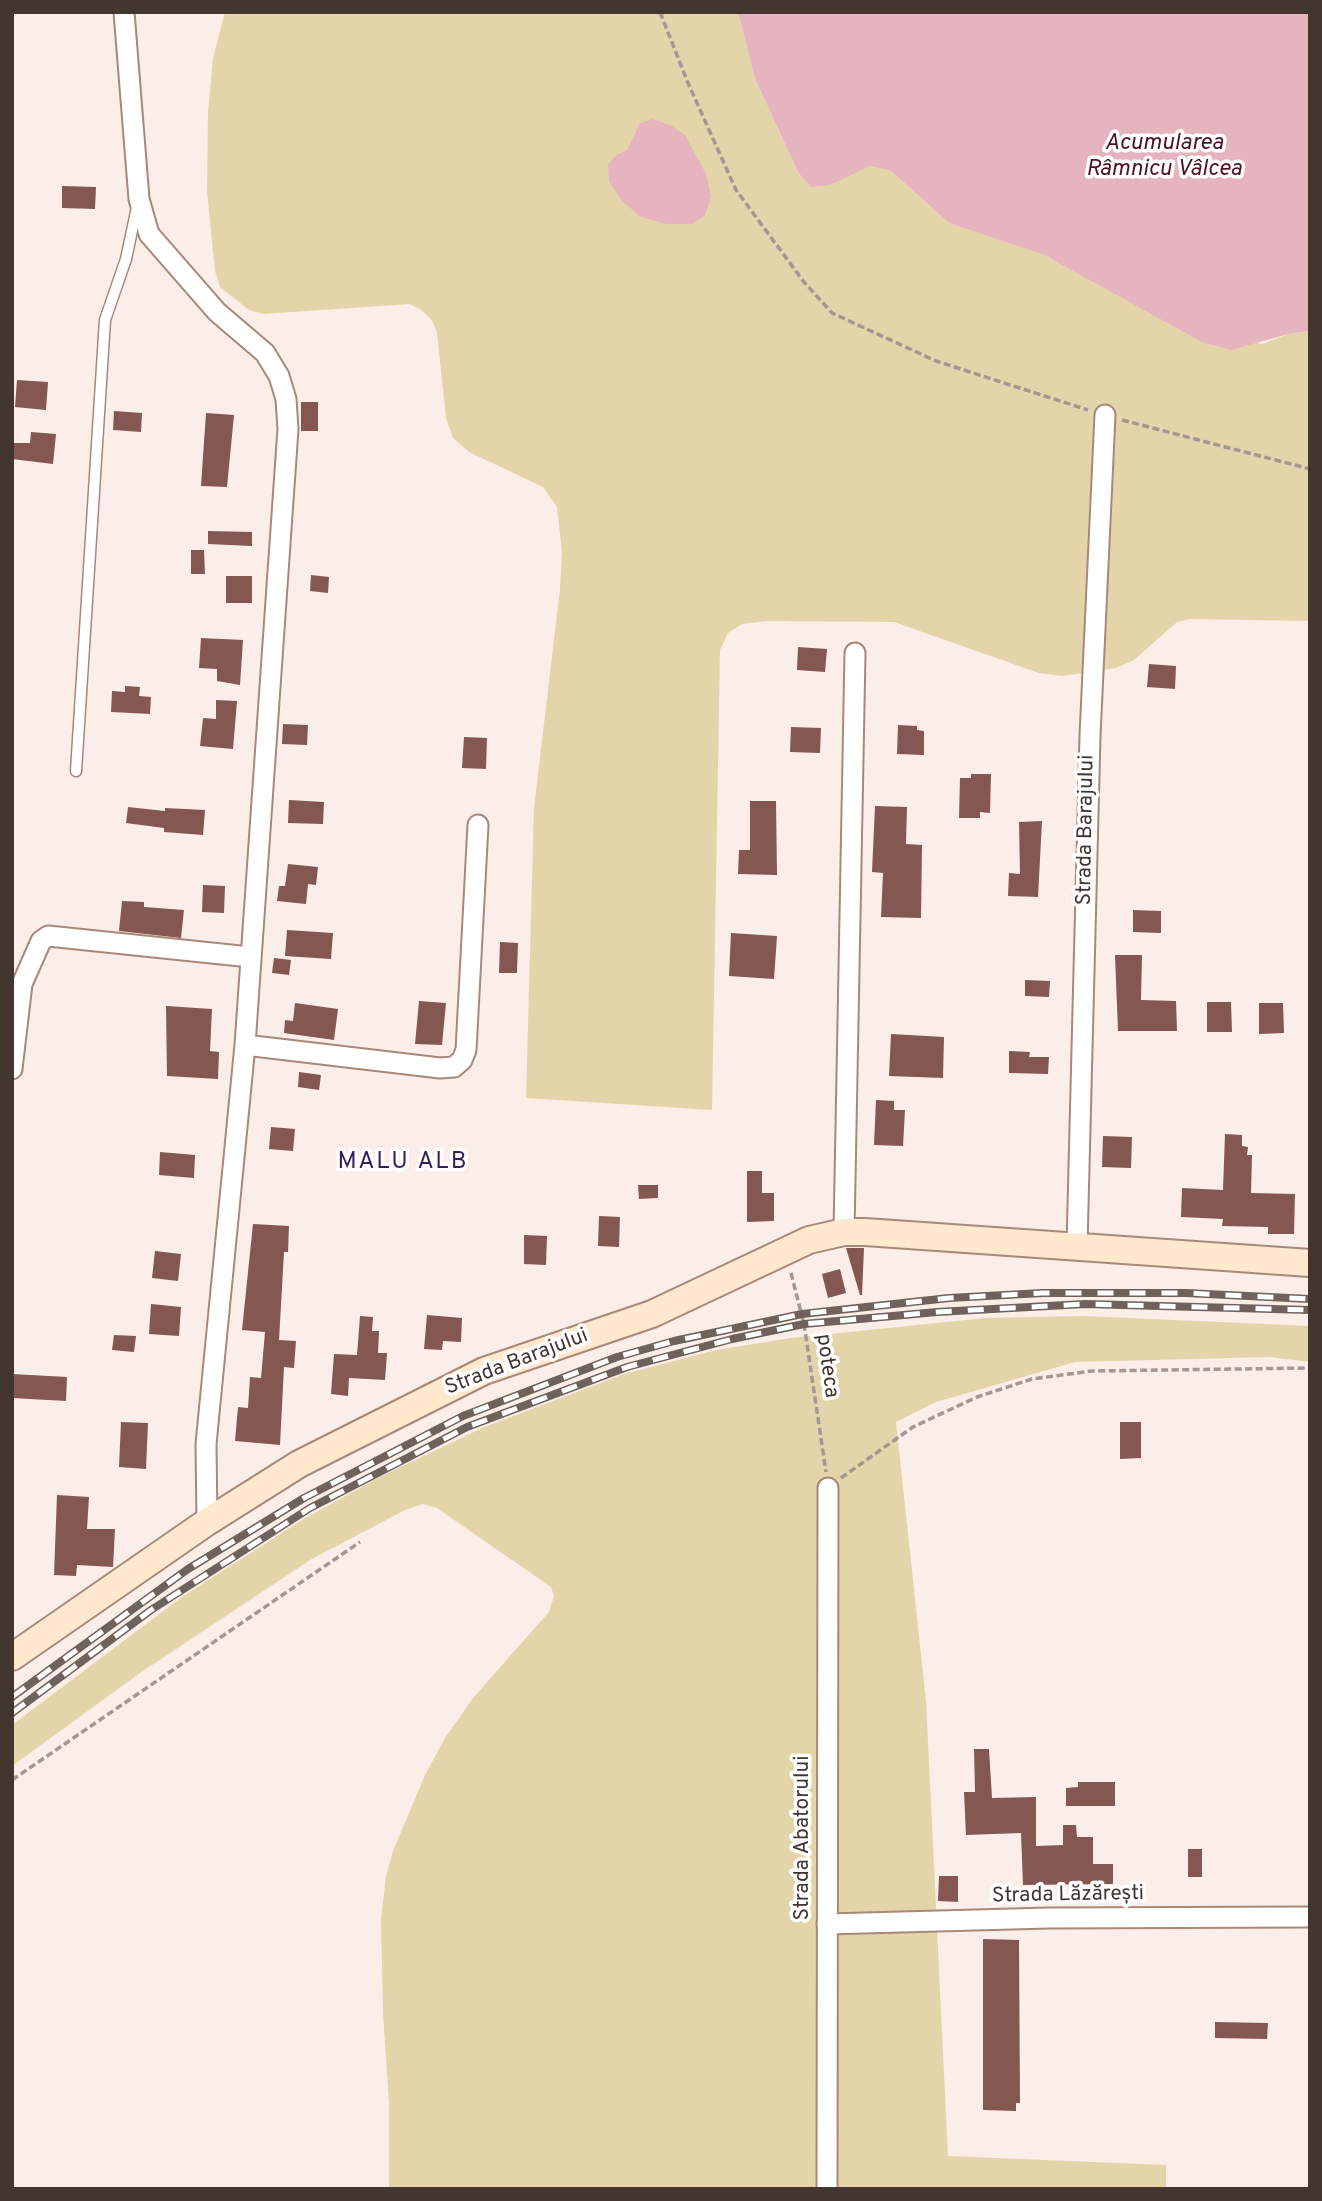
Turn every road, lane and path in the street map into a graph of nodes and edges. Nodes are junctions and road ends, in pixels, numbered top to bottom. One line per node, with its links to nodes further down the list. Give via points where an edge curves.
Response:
1 (124, 12): 3 (street)
2 (660, 12): 4 (path, via 736,190 832,313 936,361)
3 (139, 199): 7 (lane, via 105,320); 9 (street, via 149,234 217,312 265,353 286,399 288,429)
4 (1105, 415): 5 (path); 14 (street, Strada Barajului, via 1090,736)
5 (1310, 469)
6 (855, 653): 13 (street)
7 (76, 771)
8 (478, 825): 11 (street, via 462,1060 454,1067 440,1068)
9 (250, 957): 10 (street, via 48,936); 11 (street)
10 (17, 984): 12 (street)
11 (245, 1045): 19 (street, via 206,1444)
12 (12, 1069)
13 (844, 1232): 14 (street, Strada Barajului); 15 (street, Strada Barajului)
14 (1077, 1245): 16 (street, Strada Barajului)
15 (785, 1251): 18 (path, poteca, via 804,1324); 19 (street, Strada Barajului, via 652,1314 484,1371 427,1397 299,1464)
16 (1310, 1263)
17 (1310, 1368): 18 (path, via 1092,1371 1032,1379 977,1397 913,1427)
18 (828, 1488): 24 (street, Strada Abatorului)
19 (207, 1522): 21 (street, Strada Barajului)
20 (360, 1542): 22 (path)
21 (12, 1657)
22 (12, 1780)
23 (1310, 1917): 24 (street, Strada Lăzărești, via 1049,1917)
24 (827, 1924): 25 (street, Strada Abatorului)
25 (827, 2189)

